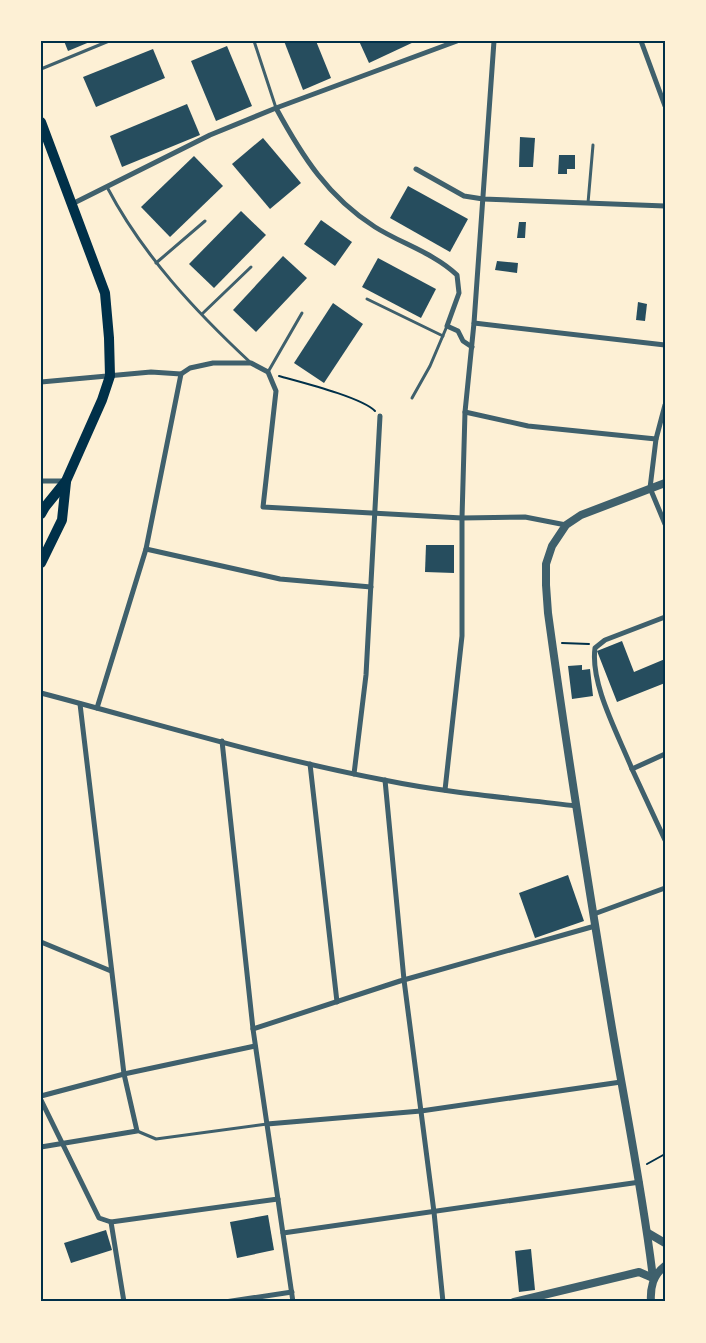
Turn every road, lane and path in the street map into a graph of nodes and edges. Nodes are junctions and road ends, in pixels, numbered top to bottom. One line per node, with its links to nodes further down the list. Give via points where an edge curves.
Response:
1 (109, 41): 6 (lane)
2 (254, 41): 8 (lane)
3 (457, 41): 8 (street)
4 (494, 41): 13 (street)
5 (641, 41): 7 (street)
6 (41, 69)
7 (665, 106)
8 (276, 108): 12 (street, via 210,135); 24 (street, via 318,178 344,205 376,228 446,265 457,275 459,293)
9 (41, 122): 15 (main road)
10 (593, 145): 14 (lane)
11 (416, 168): 13 (street, via 464,196)
12 (107, 187): 15 (street); 18 (lane, via 122,216)
13 (483, 199): 14 (street); 23 (street)
14 (588, 203): 16 (street)
15 (72, 205): 31 (main road, via 105,293)
16 (665, 206)
17 (205, 221): 18 (lane)
18 (156, 262): 22 (lane)
19 (251, 267): 22 (lane)
20 (367, 299): 25 (lane)
21 (302, 312): 29 (lane)
22 (202, 314): 28 (lane)
23 (474, 323): 26 (street); 27 (street)
24 (447, 326): 25 (lane); 27 (street, via 458,331 463,341)
25 (443, 336): 33 (lane)
26 (665, 345)
27 (472, 347): 35 (street)
28 (251, 363): 29 (street); 30 (street, via 213,363 190,368)
29 (268, 372): 36 (path, via 370,406); 42 (street, via 276,391 263,507)
30 (181, 374): 31 (street, via 152,372); 47 (street)
31 (110, 376): 32 (street); 39 (main road)
32 (41, 382)
33 (412, 398)
34 (665, 405): 37 (street)
35 (465, 412): 37 (street, via 528,426); 44 (street)
36 (380, 416): 42 (street)
37 (656, 439): 41 (street)
38 (41, 481): 39 (street)
39 (66, 481): 43 (main road); 48 (main road, via 62,520)
40 (665, 483): 41 (street)
41 (650, 488): 45 (street); 46 (street, via 581,514)
42 (375, 513): 44 (street); 49 (street)
43 (41, 514)
44 (462, 518): 46 (street, via 526,518); 62 (street, via 462,636)
45 (665, 524)
46 (566, 525): 51 (street, via 552,546 546,564)
47 (146, 549): 49 (street, via 280,579); 55 (street)
48 (41, 563)
49 (370, 587): 60 (street, via 366,675)
50 (665, 617): 52 (street, via 605,640)
51 (552, 643): 52 (path, via 587,643); 63 (street)
52 (595, 648): 59 (street, via 600,692)
53 (41, 694): 54 (street)
54 (80, 704): 55 (street); 69 (street)
55 (97, 708): 56 (street)
56 (222, 741): 58 (street); 72 (street)
57 (665, 754): 59 (street)
58 (310, 764): 60 (street); 71 (street)
59 (632, 768): 64 (street)
60 (354, 774): 61 (street)
61 (385, 780): 62 (street); 70 (street)
62 (445, 790): 63 (street)
63 (576, 806): 66 (street)
64 (665, 840)
65 (665, 888): 66 (street)
66 (594, 914): 67 (street)
67 (595, 926): 70 (street); 75 (street)
68 (41, 942): 69 (street)
69 (111, 970): 74 (street)
70 (404, 980): 71 (street); 78 (street)
71 (337, 1002): 72 (street)
72 (253, 1029): 73 (street)
73 (255, 1046): 74 (street); 79 (street)
74 (124, 1074): 76 (street); 80 (street)
75 (621, 1082): 78 (street); 84 (street)
76 (41, 1096)
77 (41, 1100): 81 (street)
78 (421, 1111): 79 (street); 87 (street)
79 (267, 1124): 80 (lane, via 156,1139); 86 (street)
80 (137, 1131): 81 (street)
81 (63, 1143): 82 (street); 88 (street, via 99,1218)
82 (41, 1147)
83 (665, 1154): 84 (path)
84 (638, 1169): 85 (street)
85 (640, 1182): 87 (street); 90 (street)
86 (278, 1199): 88 (street); 89 (street)
87 (434, 1212): 89 (street); 99 (street)
88 (112, 1222): 96 (street)
89 (283, 1233): 94 (street)
90 (648, 1233): 91 (street); 93 (street)
91 (665, 1243)
92 (665, 1266): 93 (street)
93 (654, 1278): 95 (street, via 639,1272); 101 (street)
94 (292, 1292): 97 (street); 98 (street)
95 (538, 1299): 100 (street)
96 (124, 1302)
97 (226, 1302)
98 (294, 1302)
99 (443, 1302)
100 (514, 1302)
101 (651, 1302)

